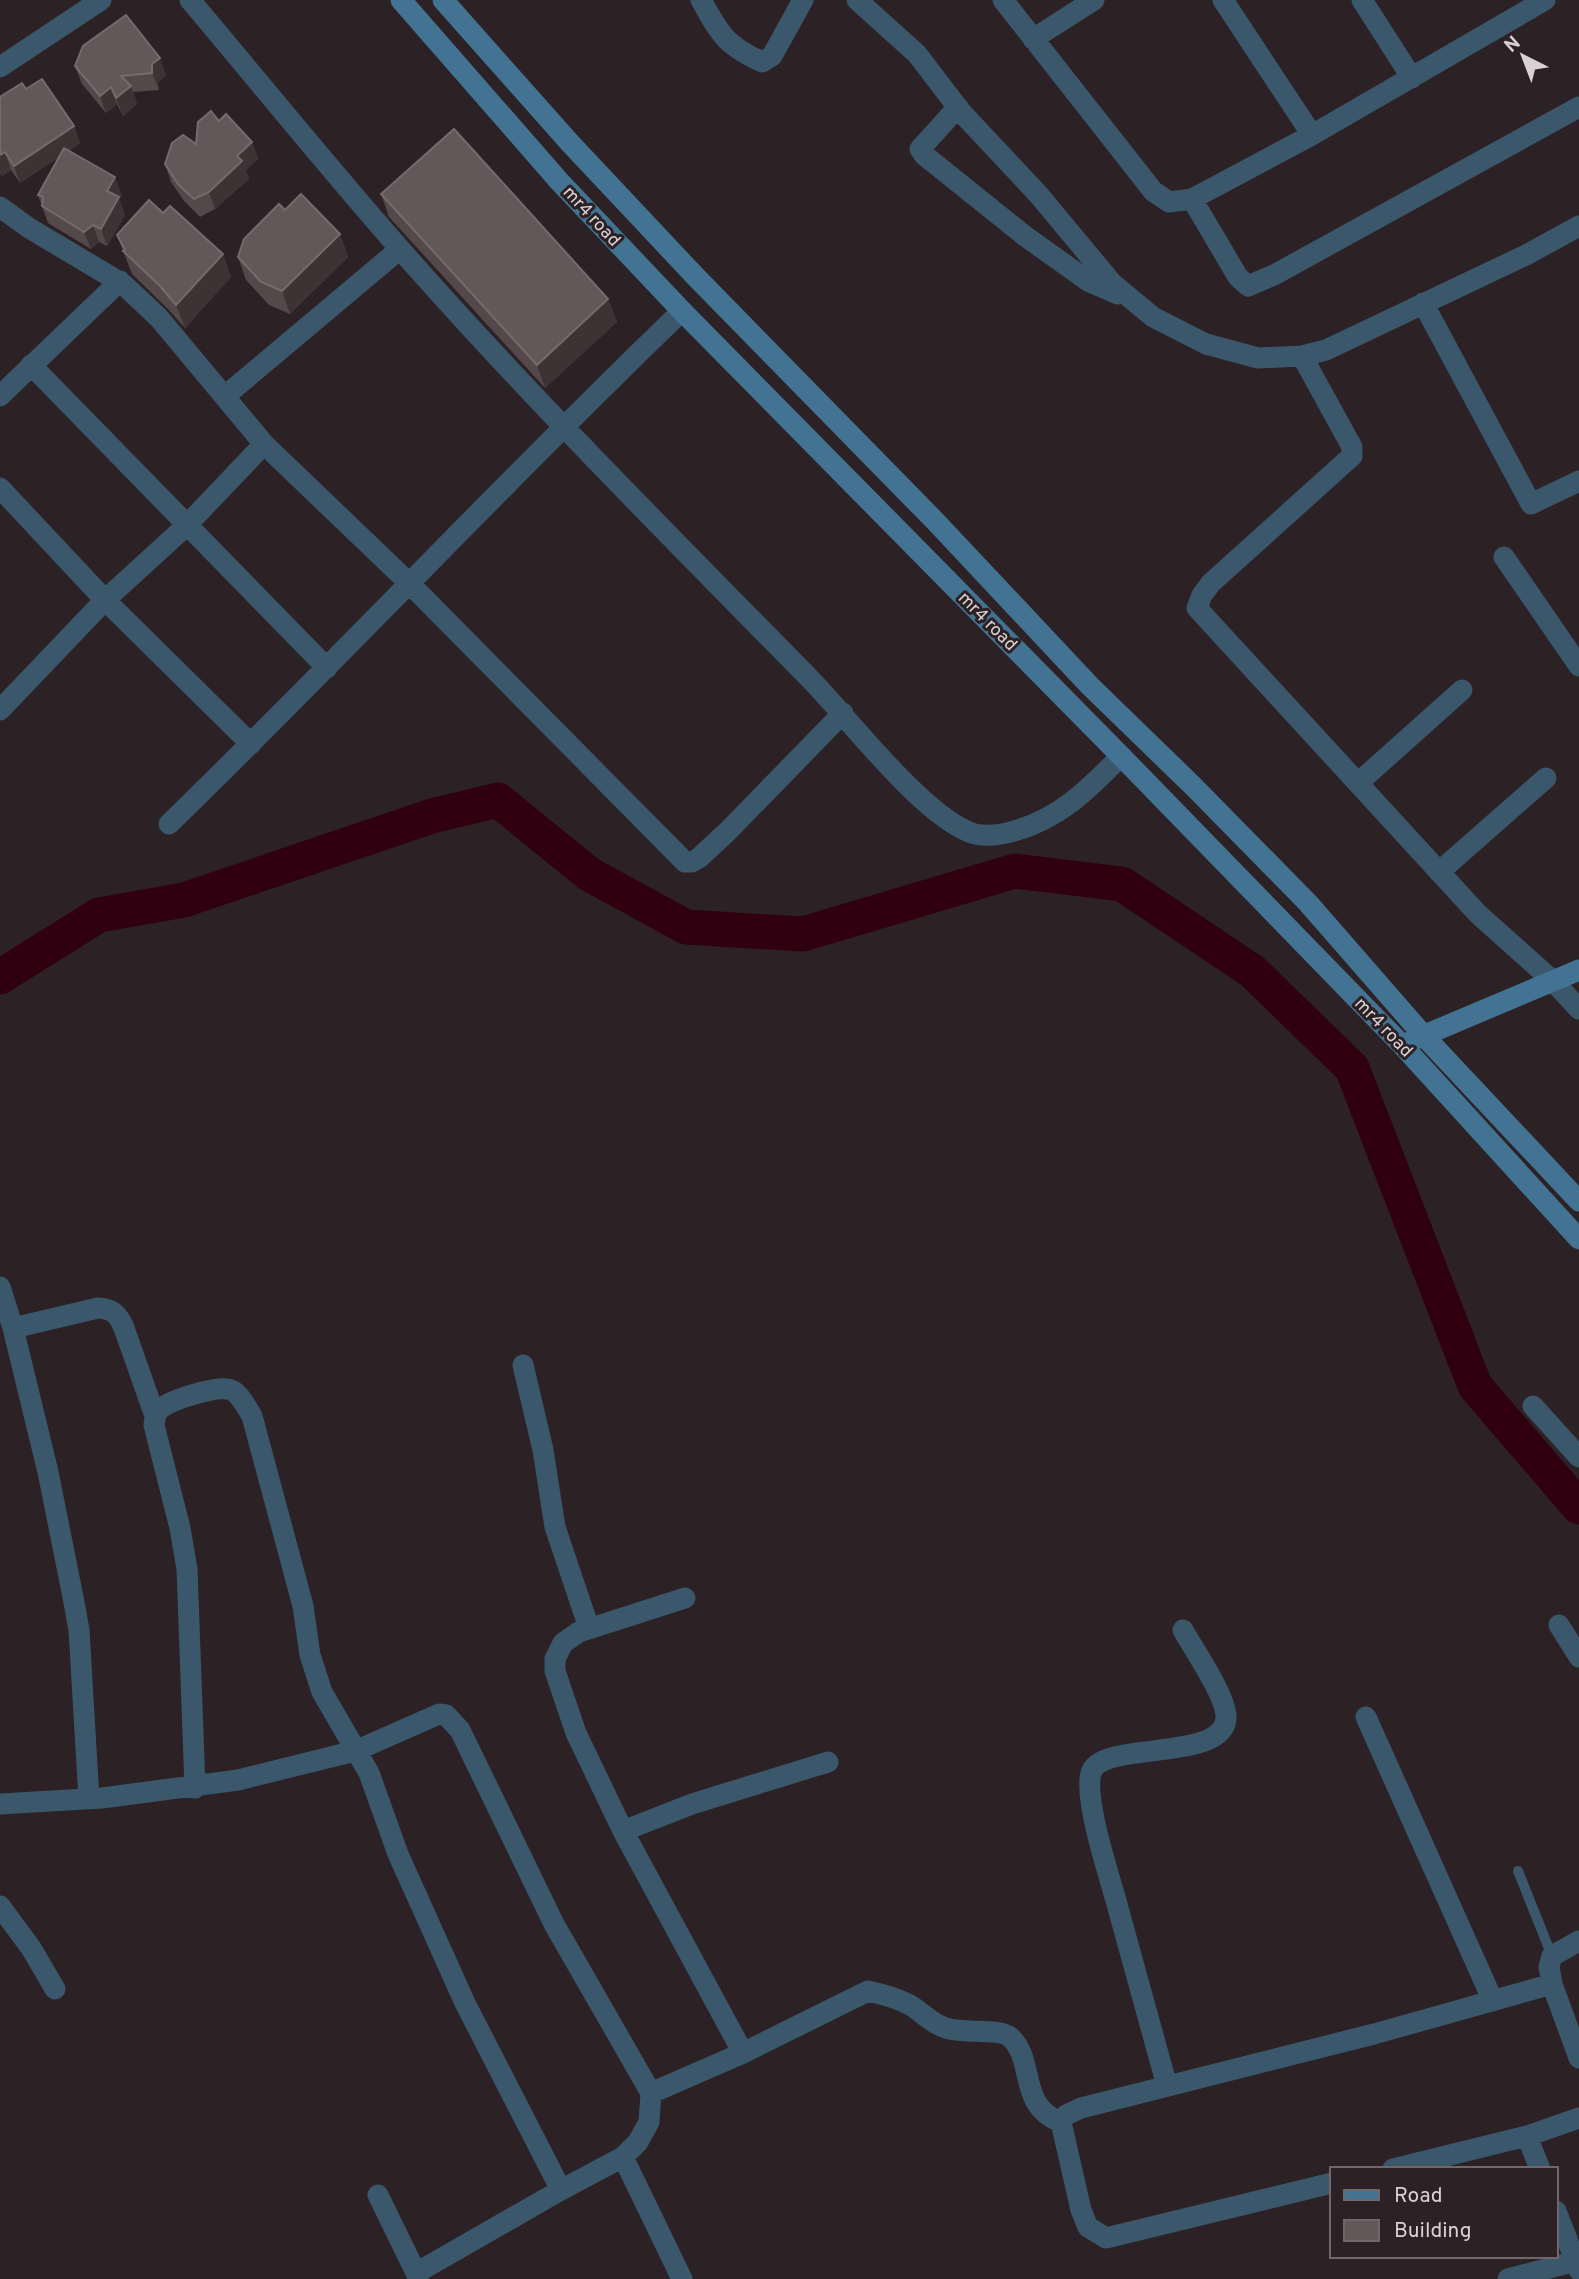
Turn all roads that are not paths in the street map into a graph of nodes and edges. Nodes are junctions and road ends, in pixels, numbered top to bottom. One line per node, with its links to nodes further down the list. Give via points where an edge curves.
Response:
1 (101, 0): 13 (street)
2 (190, 0): 23 (street)
3 (401, 0): 27 (street, mr4 road)
4 (443, 0): 54 (street, mr4 road, via 695,276 1082,677 1308,903)
5 (701, 0): 6 (street, via 719,31 737,50 762,62 772,56)
6 (803, 0)
7 (857, 0): 17 (street, via 917,54)
8 (1003, 0): 14 (street)
9 (1094, 0): 14 (street)
10 (1223, 0): 19 (street)
11 (1362, 0): 16 (street)
12 (1545, 0): 16 (street)
13 (75, 7): 15 (street)
14 (1033, 39): 20 (street, via 1153,191 1169,202)
15 (0, 68)
16 (1412, 78): 19 (street)
17 (958, 107): 25 (street, via 1112,283); 25 (street, via 920,149 925,155 1088,281)
18 (1579, 107): 20 (street, via 1248,286 1238,277)
19 (1312, 135): 20 (street)
20 (1192, 199)
21 (0, 207): 24 (street)
22 (1579, 226): 26 (street)
23 (400, 249): 31 (street); 32 (street)
24 (120, 281): 29 (street); 31 (street, via 159,318)
25 (1133, 300): 28 (street, via 1153,317 1206,344 1258,358)
26 (1423, 303): 28 (street, via 1326,350); 34 (street, via 1531,504)
27 (682, 311): 32 (street); 46 (street, mr4 road)
28 (1303, 356): 48 (street, via 1352,447 1352,456 1211,583 1197,608)
29 (31, 365): 30 (street); 36 (street)
30 (0, 396)
31 (225, 396): 33 (street)
32 (562, 426): 38 (street); 44 (street)
33 (264, 444): 36 (street); 38 (street)
34 (1579, 481)
35 (0, 488): 39 (street)
36 (186, 526): 39 (street); 41 (street)
37 (1504, 557): 40 (street)
38 (410, 584): 41 (street); 44 (street, via 685,862 699,858)
39 (105, 600): 43 (street); 45 (street)
40 (1579, 666)
41 (327, 668): 45 (street)
42 (1462, 690): 48 (street)
43 (0, 710)
44 (843, 713): 46 (street, via 940,814 977,834 998,836 1060,812)
45 (251, 744): 49 (street)
46 (1121, 756): 55 (street, mr4 road)
47 (1546, 778): 50 (street)
48 (1358, 783): 50 (street)
49 (169, 824)
50 (1439, 872): 52 (street)
51 (1579, 970): 52 (street)
52 (1553, 981): 53 (street); 54 (street)
53 (1579, 1009)
54 (1424, 1036): 55 (street); 56 (street, mr4 road)
55 (1402, 1045): 57 (street, mr4 road)
56 (1579, 1201)
57 (1579, 1240)
58 (0, 1287): 59 (street)
59 (13, 1328): 62 (street, via 110,1308 124,1328); 73 (street, via 79,1630)
60 (523, 1366): 66 (street, via 555,1527)
61 (1533, 1406): 63 (street)
62 (155, 1416): 70 (street, via 160,1408 197,1394 228,1389 238,1394 252,1416 303,1606 310,1655 322,1692); 72 (street, via 187,1569)
63 (1579, 1457)
64 (685, 1598): 66 (street)
65 (1559, 1625): 68 (street)
66 (589, 1628): 75 (street, via 563,1643 555,1671 576,1733)
67 (1183, 1630): 85 (street, via 1212,1681 1226,1713 1225,1725 1219,1733 1189,1746 1101,1760 1091,1773 1090,1788 1098,1834)
68 (1579, 1657)
69 (1366, 1717): 82 (street)
70 (355, 1751): 72 (street); 86 (street, via 439,1714 452,1719 554,1924); 94 (street, via 369,1773 398,1854 465,2003)
71 (828, 1762): 75 (street, via 692,1804)
72 (195, 1788): 73 (street)
73 (89, 1799): 74 (street)
74 (0, 1804)
75 (623, 1831): 83 (street)
76 (1518, 1871): 79 (lane)
77 (0, 1906): 81 (street)
78 (1579, 1941): 79 (street)
79 (1552, 1956): 80 (street)
80 (1552, 1984): 82 (street); 84 (street)
81 (55, 1989)
82 (1493, 2001): 85 (street)
83 (743, 2053): 86 (street); 88 (street, via 868,1991 910,2005 945,2028 1009,2036 1017,2046 1037,2105)
84 (1579, 2058)
85 (1167, 2086): 88 (street, via 1081,2108)
86 (651, 2093): 90 (street, via 649,2122)
87 (1579, 2118): 89 (street)
88 (1061, 2122): 93 (street, via 1081,2210 1088,2227 1106,2238)
89 (1527, 2136): 91 (street); 92 (street)
90 (623, 2157): 94 (street); 99 (street)
91 (1401, 2167)
92 (1538, 2167)
93 (1330, 2183)
94 (561, 2190): 98 (street)
95 (378, 2195): 98 (street)
96 (1558, 2216): 97 (street)
97 (1577, 2265): 100 (street)
98 (418, 2276)
99 (682, 2279)
100 (1508, 2279)

